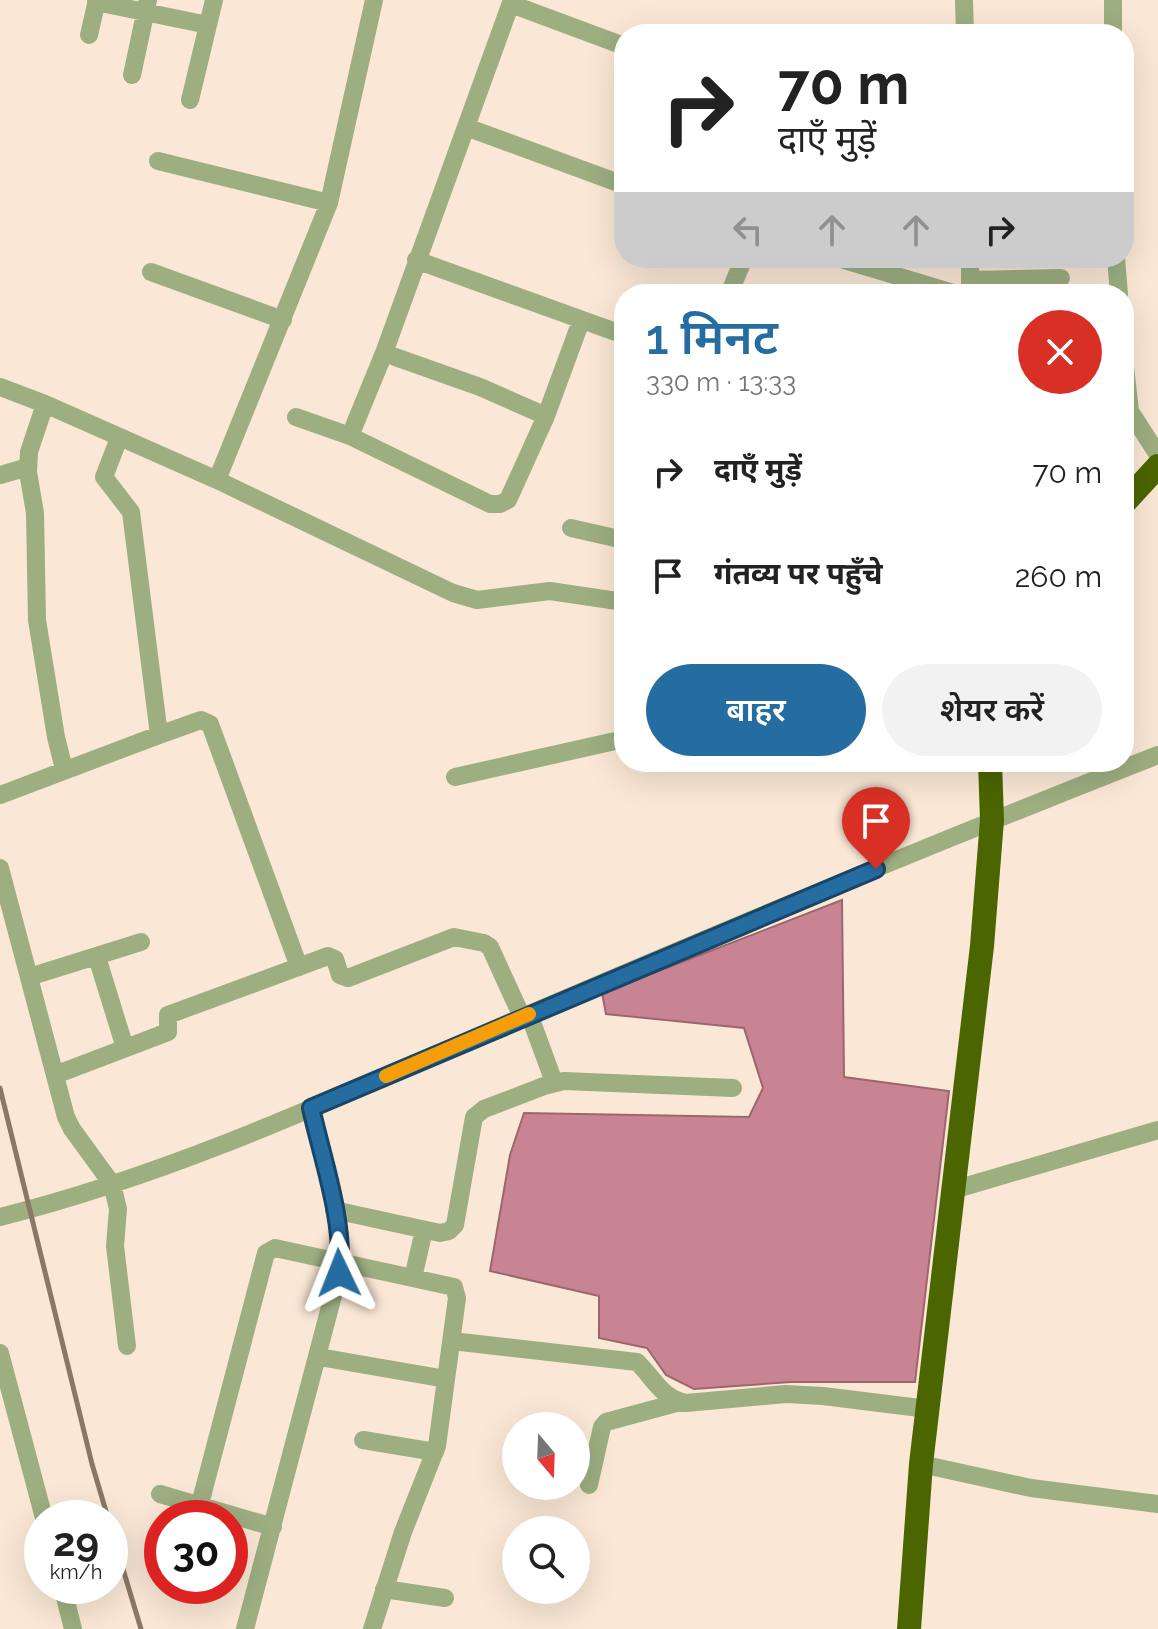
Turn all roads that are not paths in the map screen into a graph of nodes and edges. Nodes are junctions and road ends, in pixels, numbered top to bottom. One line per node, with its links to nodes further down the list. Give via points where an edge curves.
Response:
1 (214, 0): 10 (street)
2 (374, 0): 18 (street)
3 (964, 0): 8 (street)
4 (1113, 0): 9 (street)
5 (97, 1): 7 (street); 11 (street)
6 (511, 2): 12 (street); 15 (street)
7 (147, 5): 10 (street); 13 (street)
8 (965, 24)
9 (1113, 24)
10 (208, 25): 14 (street)
11 (89, 35)
12 (614, 42)
13 (132, 75)
14 (190, 100)
15 (466, 127): 17 (street); 19 (street)
16 (158, 161): 18 (street)
17 (614, 181)
18 (329, 203): 25 (street)
19 (416, 260): 26 (street); 28 (street)
20 (870, 268): 23 (street)
21 (151, 272): 25 (street)
22 (1061, 278): 24 (street)
23 (924, 284)
24 (1000, 284)
25 (283, 320): 40 (street)
26 (581, 321): 27 (street); 31 (street)
27 (614, 332)
28 (384, 353): 31 (street); 34 (street)
29 (0, 387): 30 (street)
30 (45, 404): 35 (street); 38 (street)
31 (546, 416): 34 (street, via 508,500 500,504 490,504)
32 (296, 417): 34 (street)
33 (1134, 417): 36 (street)
34 (350, 436)
35 (119, 438): 40 (street); 45 (street, via 104,477 131,512)
36 (1158, 455)
37 (1158, 466): 41 (highway)
38 (28, 467): 39 (street); 49 (street, via 35,513 37,620)
39 (0, 475)
40 (217, 480): 44 (street, via 453,593 477,600 550,591)
41 (1134, 492)
42 (571, 528): 43 (street)
43 (614, 538)
44 (614, 601)
45 (159, 735): 49 (street); 58 (street, via 201,720 210,724)
46 (614, 741): 52 (street)
47 (1158, 755): 48 (street)
48 (1134, 764)
49 (64, 769): 53 (street)
50 (990, 772): 54 (highway)
51 (1115, 772): 54 (street)
52 (455, 777)
53 (0, 795)
54 (992, 820): 60 (street); 68 (highway)
55 (0, 868): 59 (street)
56 (141, 942): 57 (street)
57 (97, 957): 59 (street); 61 (street)
58 (299, 967): 60 (street, via 332,956 340,975 348,978 448,939 472,940 490,947); 61 (street, via 168,1015 168,1032)
59 (29, 977): 62 (street)
60 (526, 1016): 63 (street); 65 (street)
61 (125, 1048): 62 (street)
62 (55, 1075): 67 (street, via 72,1129)
63 (554, 1082): 64 (street); 71 (street, via 478,1112 455,1225 440,1233)
64 (733, 1088)
65 (311, 1108): 67 (street); 69 (street)
66 (1158, 1130): 68 (street)
67 (112, 1184): 70 (street); 75 (street)
68 (953, 1190): 80 (highway)
69 (334, 1210): 71 (street); 72 (street)
70 (0, 1217)
71 (424, 1230): 73 (street)
72 (340, 1262): 73 (street); 77 (street); 88 (street, via 275,1248 266,1253)
73 (413, 1278): 74 (street, via 454,1287)
74 (452, 1341): 78 (street); 79 (street, via 637,1362)
75 (127, 1346)
76 (0, 1353): 86 (street)
77 (319, 1357): 78 (street); 91 (street)
78 (446, 1379): 82 (street)
79 (680, 1402): 80 (street, via 802,1394); 84 (street, via 606,1422)
80 (928, 1409): 83 (highway)
81 (363, 1440): 82 (street)
82 (435, 1452): 92 (street)
83 (921, 1464): 89 (street, via 1031,1488); 98 (highway)
84 (590, 1481)
85 (160, 1494): 87 (street)
86 (39, 1500)
87 (184, 1500)
88 (201, 1500)
89 (1158, 1504)
90 (248, 1519): 91 (street)
91 (273, 1527): 96 (street)
92 (384, 1589): 93 (street); 97 (street)
93 (445, 1598)
94 (67, 1604): 95 (street)
95 (73, 1629)
96 (245, 1629)
97 (372, 1629)
98 (909, 1629)

